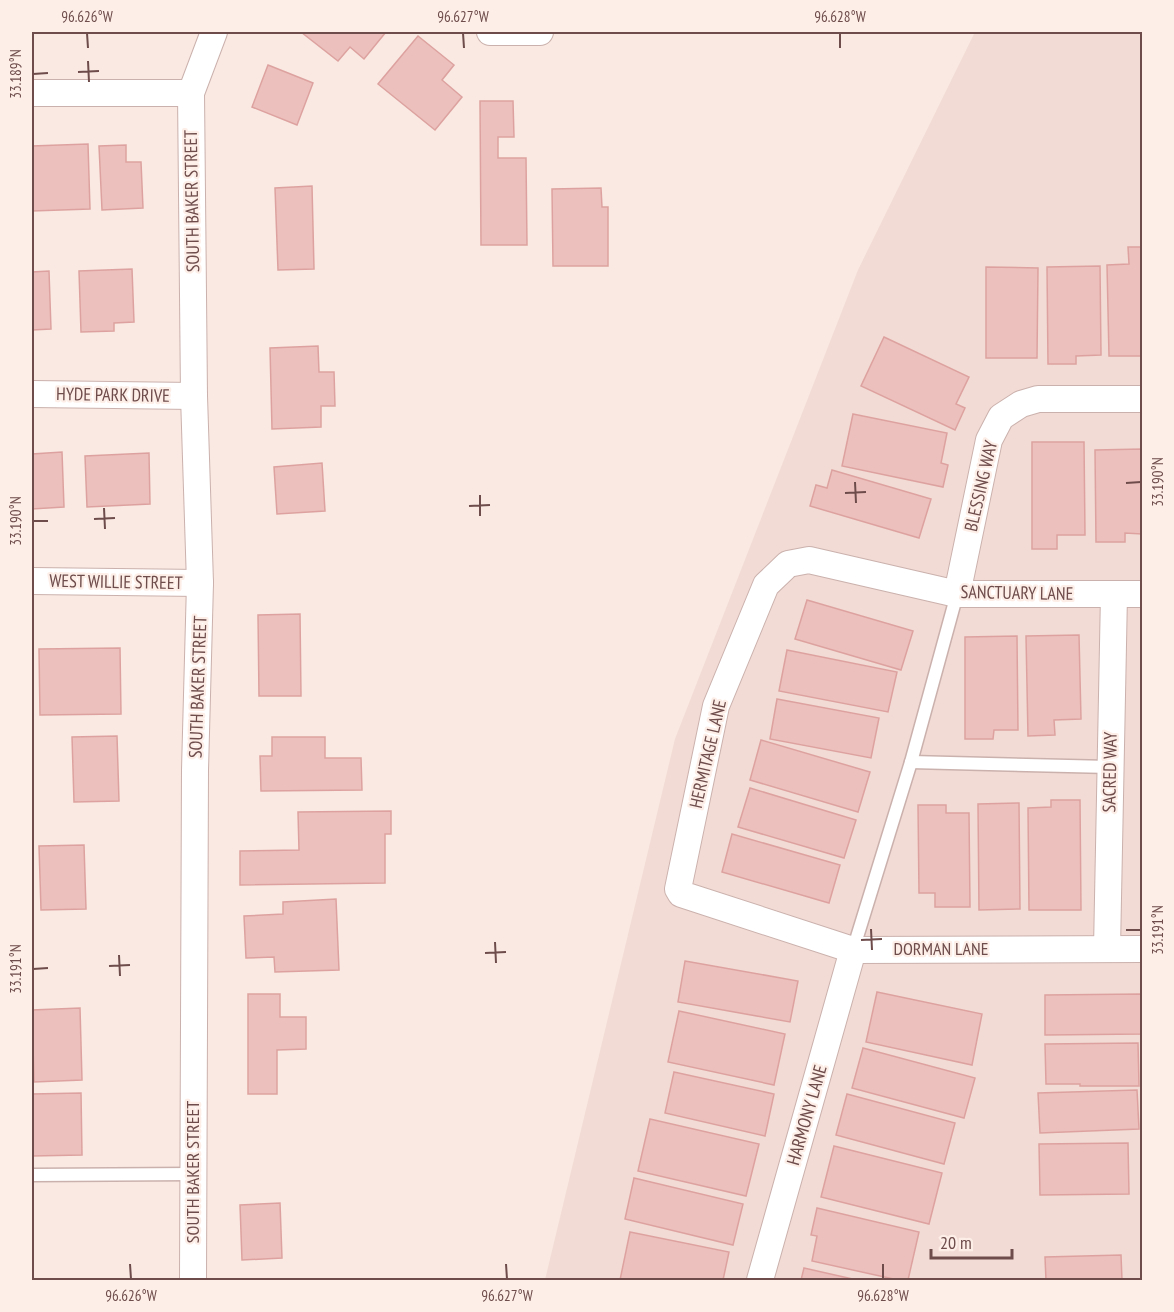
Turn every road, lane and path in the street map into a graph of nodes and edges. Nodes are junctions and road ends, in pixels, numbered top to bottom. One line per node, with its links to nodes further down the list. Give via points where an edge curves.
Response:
1 (214, 32): 5 (street)
2 (490, 32): 3 (street)
3 (540, 32)
4 (32, 93): 5 (street)
5 (191, 93): 7 (street, SOUTH BAKER STREET)
6 (32, 393): 7 (street, HYDE PARK DRIVE)
7 (194, 396): 11 (street, SOUTH BAKER STREET)
8 (1143, 399): 12 (street, BLESSING WAY, via 1038,399 1001,417 989,440)
9 (788, 564): 12 (street, SANCTUARY LANE, via 809,560); 17 (street, HERMITAGE LANE, via 766,585 716,706)
10 (32, 581): 11 (street, WEST WILLIE STREET)
11 (201, 583): 21 (street, SOUTH BAKER STREET, via 195,770)
12 (957, 594): 13 (street, SANCTUARY LANE); 15 (lane)
13 (1114, 594): 14 (street, SANCTUARY LANE); 16 (street, SACRED WAY)
14 (1143, 594)
15 (912, 762): 16 (lane); 19 (lane)
16 (1110, 767): 18 (street, SACRED WAY)
17 (678, 889): 19 (street, DORMAN LANE, via 681,894)
18 (1107, 949): 19 (street, DORMAN LANE); 20 (street, DORMAN LANE)
19 (853, 950): 24 (street, HARMONY LANE)
20 (1143, 950)
21 (193, 1174): 22 (lane); 23 (street, SOUTH BAKER STREET)
22 (32, 1175)
23 (193, 1281)
24 (760, 1281)

